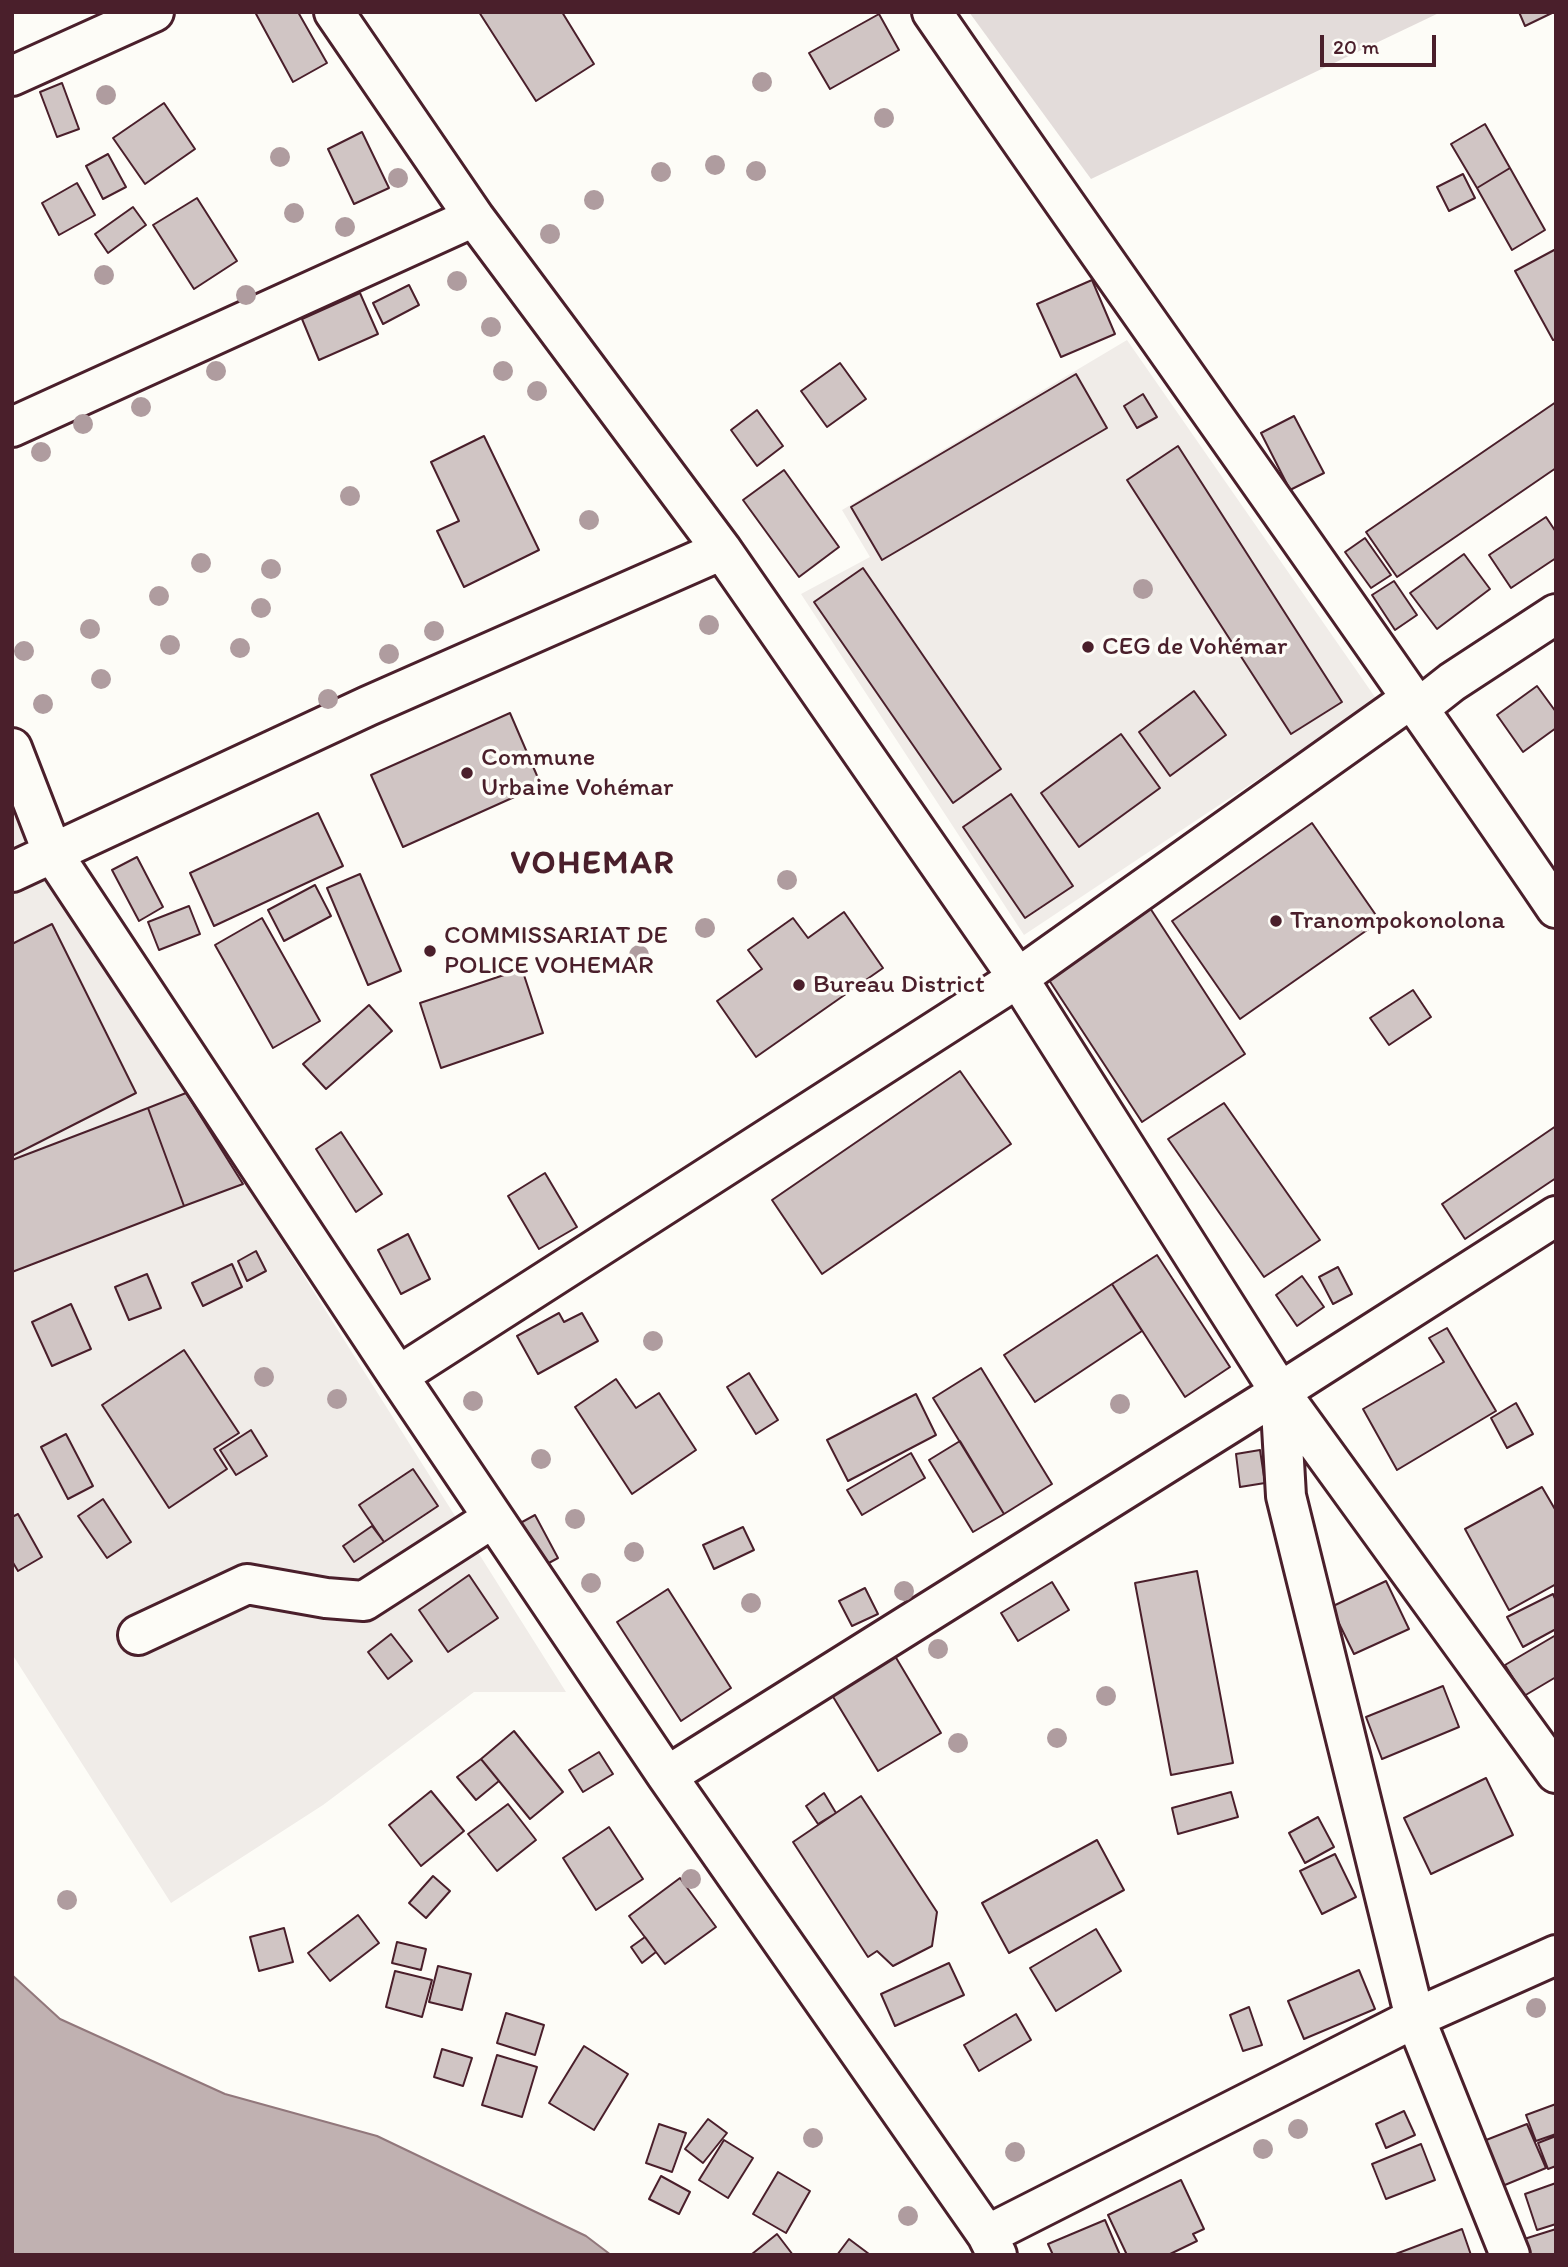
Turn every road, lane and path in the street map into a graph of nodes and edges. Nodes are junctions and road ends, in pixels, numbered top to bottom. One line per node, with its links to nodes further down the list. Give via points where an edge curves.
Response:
1 (154, 12): 4 (street)
2 (334, 12): 5 (street)
3 (932, 12): 9 (street)
4 (12, 76)
5 (474, 217): 6 (street); 7 (street)
6 (12, 427)
7 (722, 550): 11 (street, via 368,706); 14 (street)
8 (1556, 614): 9 (street)
9 (1416, 703): 13 (street); 14 (street)
10 (12, 748): 11 (street)
11 (53, 854): 12 (street); 16 (street)
12 (12, 872)
13 (1556, 908)
14 (1018, 978): 16 (street); 17 (street)
15 (1556, 1216): 17 (street)
16 (398, 1376): 18 (street)
17 (1280, 1392): 20 (street); 21 (street); 23 (street, via 1286,1496)
18 (493, 1518): 19 (street, via 364,1601 247,1584); 21 (street)
19 (138, 1634)
20 (1556, 1773)
21 (667, 1776): 24 (street)
22 (1556, 1955): 23 (street)
23 (1415, 2018): 24 (street); 25 (street)
24 (992, 2245)
25 (1510, 2255)

